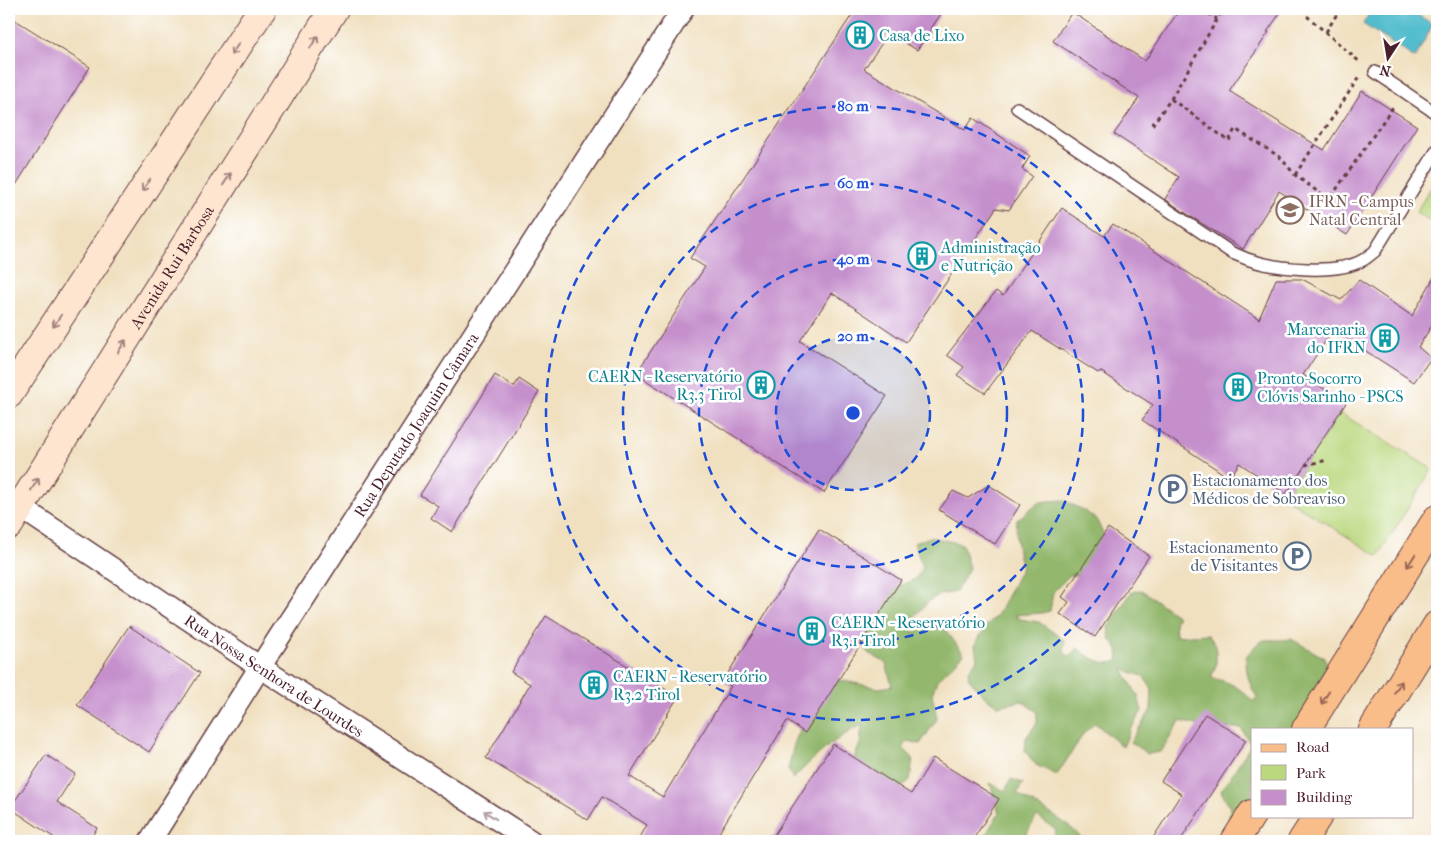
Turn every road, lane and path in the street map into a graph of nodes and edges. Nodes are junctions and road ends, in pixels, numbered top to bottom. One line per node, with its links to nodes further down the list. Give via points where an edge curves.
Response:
1 (262, 9): 19 (main road, one-way to 19)
2 (334, 9): 22 (main road, Avenida Rui Barbosa, one-way to 2)
3 (683, 9): 25 (street, Rua Deputado Joaquim Câmara)
4 (1201, 9): 8 (path)
5 (1223, 9): 8 (path)
6 (1313, 9): 9 (path, via 1308,17)
7 (1340, 9): 9 (path)
8 (1218, 20): 12 (path)
9 (1326, 32): 10 (path)
10 (1370, 69): 15 (lane)
11 (1362, 72): 18 (path)
12 (1171, 99): 16 (path); 18 (path, via 1229,141 1235,129 1280,157)
13 (1396, 102): 18 (path, via 1330,200)
14 (1017, 108): 17 (lane, via 1232,253 1268,264 1308,269 1346,266 1362,261 1375,251)
15 (1437, 114)
16 (1152, 125)
17 (1437, 150)
18 (1295, 175)
19 (9, 394)
20 (1328, 460): 21 (path)
21 (1305, 465)
22 (15, 516): 25 (street, Rua Nossa Senhora de Lourdes)
23 (1437, 520): 26 (main road, one-way to 26)
24 (1437, 625): 27 (main road, one-way to 24)
25 (260, 667): 30 (street, Rua Deputado Joaquim Câmara); 31 (street, Rua Nossa Senhora de Lourdes, one-way to 25)
26 (1307, 728)
27 (1374, 728)
28 (1251, 816): 32 (main road)
29 (1317, 818): 33 (main road)
30 (150, 841)
31 (531, 841)
32 (1235, 841)
33 (1302, 841)

